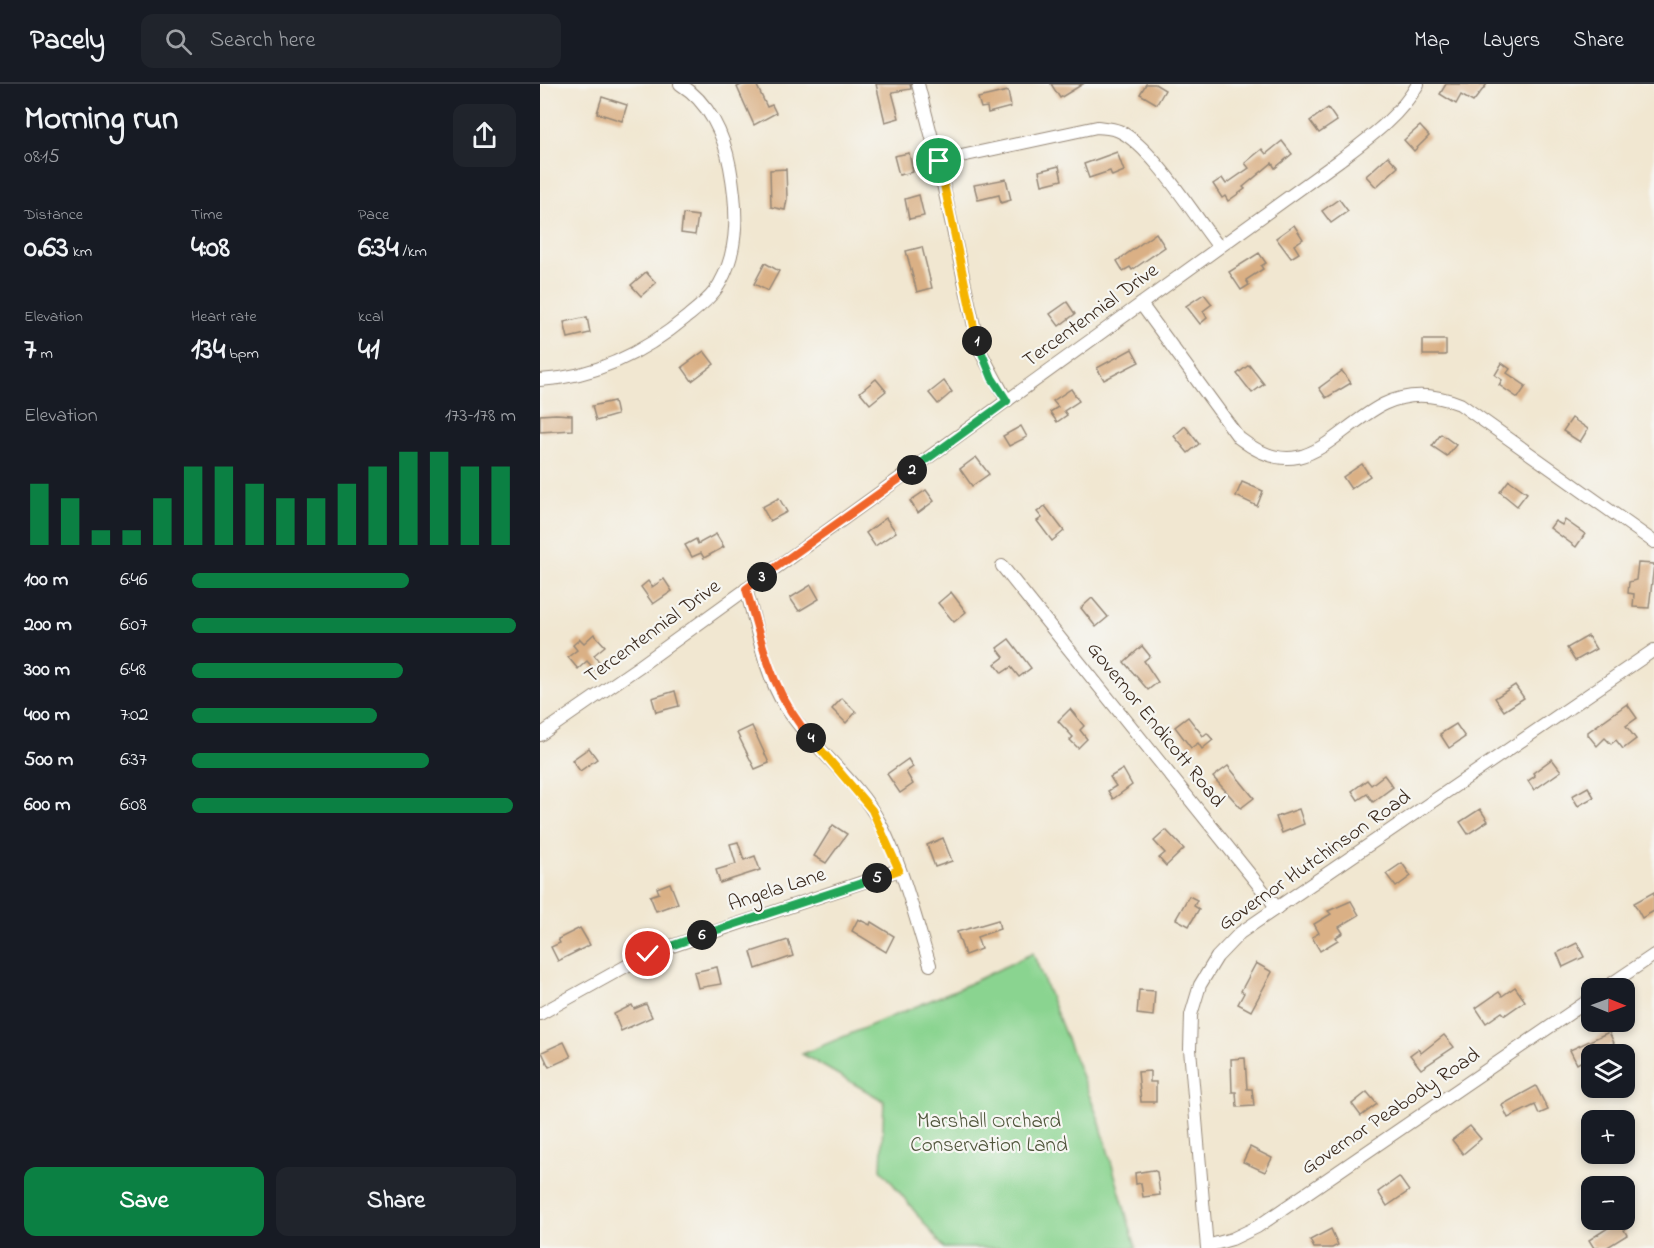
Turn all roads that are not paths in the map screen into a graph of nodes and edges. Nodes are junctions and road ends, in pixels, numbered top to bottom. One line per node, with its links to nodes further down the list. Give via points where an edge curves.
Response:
1 (680, 84): 7 (street, via 704,104 728,153 737,223 720,284 680,323 625,358 573,377)
2 (918, 84): 4 (street)
3 (1418, 84): 5 (street, Tercentennial Drive, via 1408,101 1378,131)
4 (939, 161): 5 (street, via 1097,126 1117,130 1153,159); 8 (street, via 979,349)
5 (1220, 247): 6 (street, Tercentennial Drive)
6 (1142, 304): 8 (street, Tercentennial Drive); 9 (street, via 1239,438 1253,449 1270,456 1306,456 1328,446 1383,405 1401,398 1441,397 1460,404)
7 (540, 380)
8 (1007, 401): 11 (street, Tercentennial Drive)
9 (1654, 542)
10 (1002, 566): 15 (street, Governor Endicott Road)
11 (746, 589): 13 (street, Tercentennial Drive); 14 (street, via 784,703 872,810)
12 (1654, 650): 15 (street, Governor Hutchinson Road)
13 (540, 735)
14 (899, 870): 17 (street); 20 (street, Angela Lane, via 648,954)
15 (1277, 908): 21 (street, Governor Hutchinson Road, via 1240,933 1217,957 1200,985 1191,1015)
16 (1654, 955): 18 (street)
17 (930, 965)
18 (1620, 978)
19 (1581, 1006): 21 (street, Governor Peabody Road, via 1257,1227)
20 (540, 1014)
21 (1207, 1247)

